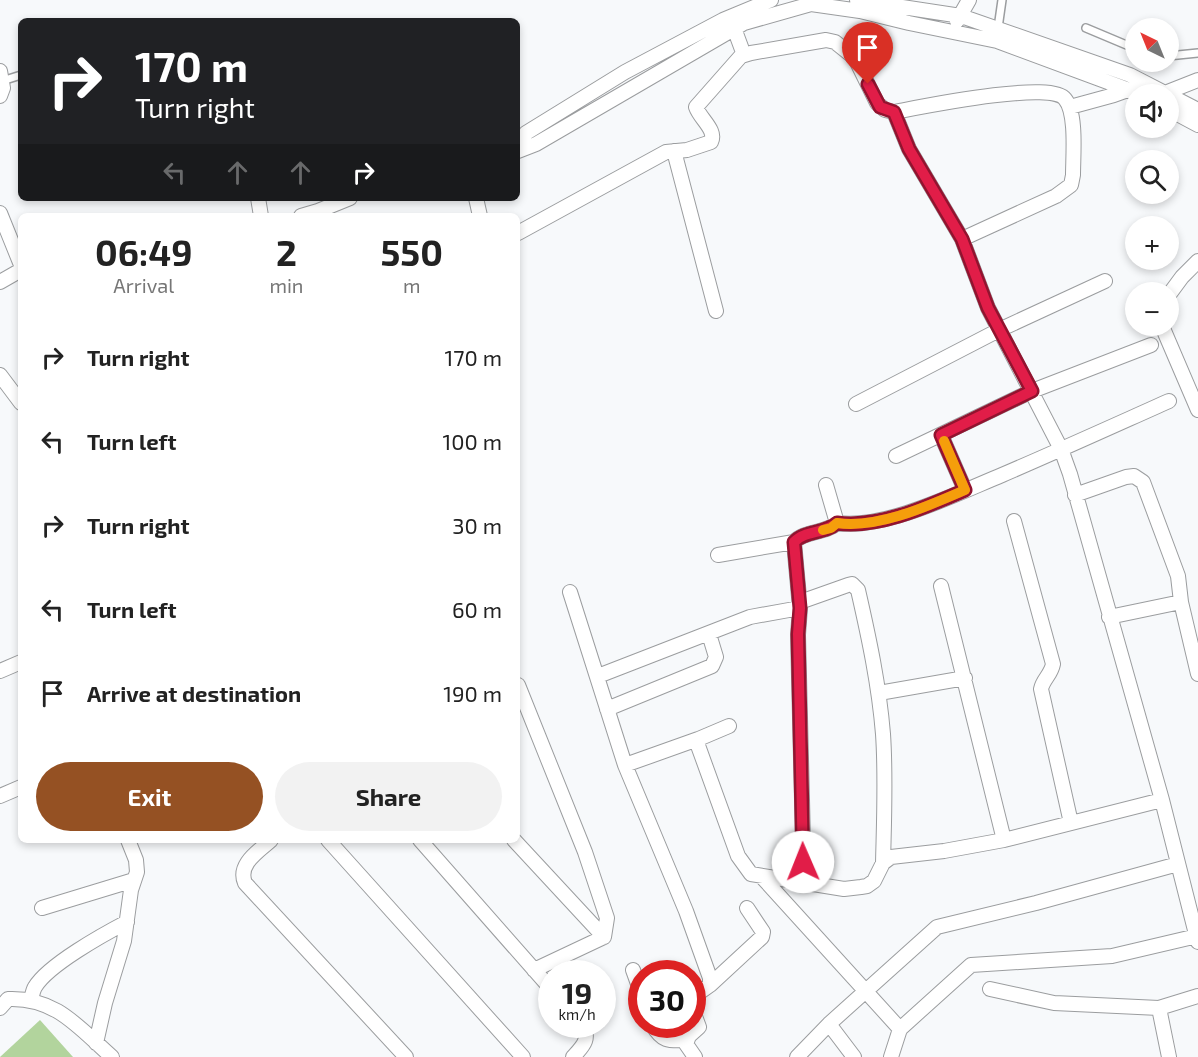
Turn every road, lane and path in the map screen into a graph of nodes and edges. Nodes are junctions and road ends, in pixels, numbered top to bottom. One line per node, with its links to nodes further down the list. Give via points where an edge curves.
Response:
1 (771, 0): 29 (street, via 723,20 625,72 526,133)
2 (857, 0): 5 (street)
3 (969, 0): 6 (street)
4 (1002, 0): 8 (lane)
5 (893, 8): 6 (street); 7 (street, via 860,11 811,4); 10 (street)
6 (961, 15): 8 (street); 10 (street)
7 (734, 28): 13 (street); 30 (street, via 536,144)
8 (998, 28): 18 (street)
9 (1086, 28): 11 (lane)
10 (951, 32): 20 (street, via 997,41)
11 (1125, 44)
12 (1198, 53): 14 (lane)
13 (744, 55): 26 (street, via 819,40 835,42 855,58 880,107); 31 (street, via 696,107 712,131 711,142)
14 (1179, 55)
15 (18, 75): 16 (lane)
16 (1, 76): 22 (street)
17 (1198, 80): 19 (street)
18 (1148, 84)
19 (1179, 87)
20 (1125, 89)
21 (1125, 94): 24 (street)
22 (0, 96)
23 (1179, 100): 25 (street)
24 (1070, 107): 26 (street, via 1061,94 1051,91 1009,93); 36 (street, via 1071,185 1056,196)
25 (1198, 110)
26 (894, 112): 36 (street, via 909,149)
27 (1179, 115): 28 (street)
28 (1198, 125)
29 (520, 145)
30 (520, 148)
31 (674, 151): 35 (street, via 634,168); 43 (street)
32 (342, 201): 34 (street)
33 (0, 213): 37 (street)
34 (309, 213)
35 (520, 232)
36 (962, 239): 44 (street)
37 (18, 260)
38 (1198, 261): 42 (street)
39 (18, 270): 41 (street)
40 (1105, 281): 44 (street)
41 (0, 282)
42 (1178, 282)
43 (716, 311)
44 (999, 330): 48 (street); 51 (street)
45 (1166, 336): 52 (street)
46 (1151, 345): 48 (street)
47 (0, 375): 49 (street)
48 (1032, 391): 53 (street); 54 (street)
49 (18, 399)
50 (1169, 401): 54 (street)
51 (856, 404)
52 (1198, 410)
53 (941, 435): 55 (street); 57 (street)
54 (1061, 449): 57 (street); 58 (street)
55 (896, 456)
56 (826, 485): 60 (street)
57 (965, 490): 60 (street, via 870,523)
58 (1076, 495): 65 (street, via 1126,477 1134,476 1143,482 1178,576); 67 (street)
59 (1014, 521): 83 (street, via 1053,664 1041,689)
60 (837, 523): 61 (street)
61 (794, 542): 62 (street); 66 (street)
62 (718, 555)
63 (941, 586): 73 (street)
64 (570, 591): 72 (street)
65 (1181, 602): 67 (street); 71 (street)
66 (800, 605): 68 (street, via 760,614); 75 (street, via 848,585 856,586); 94 (street)
67 (1109, 616): 82 (street)
68 (709, 634): 72 (street); 76 (street, via 716,657 712,666)
69 (18, 663): 70 (street)
70 (0, 671)
71 (1198, 674)
72 (598, 676): 76 (street)
73 (965, 678): 75 (street); 84 (street)
74 (520, 693): 98 (street, via 585,852 607,918)
75 (879, 693): 90 (street, via 885,788)
76 (607, 709): 79 (street)
77 (729, 726): 78 (street)
78 (698, 739): 79 (street); 92 (street, via 738,856 751,874)
79 (625, 765): 102 (street, via 686,911)
80 (18, 788): 81 (street)
81 (0, 796)
82 (1162, 800): 83 (street); 91 (street)
83 (1071, 823): 84 (street)
84 (1004, 840): 90 (street, via 891,857)
85 (129, 843): 93 (street, via 137,865)
86 (268, 843): 117 (street, via 243,868 245,883)
87 (331, 843): 118 (street)
88 (423, 843): 100 (street)
89 (517, 843): 98 (street)
90 (883, 863): 94 (street, via 867,886 844,889)
91 (1179, 864): 99 (street); 105 (street, via 937,927)
92 (762, 877): 94 (street); 105 (street)
93 (134, 880): 95 (street); 97 (street)
94 (804, 882)
95 (42, 908)
96 (747, 908): 102 (street, via 763,932 762,937)
97 (127, 922): 107 (street, via 97,938 40,980); 115 (street)
98 (604, 937): 100 (street)
99 (1197, 939): 111 (street, via 1112,956 971,965)
100 (534, 970): 101 (street)
101 (538, 974)
102 (710, 985): 103 (street)
103 (706, 988)
104 (990, 989): 109 (street, via 1054,1003)
105 (866, 992): 110 (street); 111 (street)
106 (1198, 996): 109 (street)
107 (31, 1000): 108 (street); 115 (street, via 52,1006)
108 (3, 1001)
109 (1158, 1008): 124 (street)
110 (829, 1024): 121 (street); 122 (street)
111 (900, 1029): 123 (street)
112 (587, 1038): 119 (street)
113 (662, 1038): 114 (street)
114 (687, 1040): 120 (street)
115 (96, 1043): 116 (street)
116 (112, 1057)
117 (406, 1057)
118 (524, 1057)
119 (573, 1057)
120 (695, 1057)
121 (797, 1057)
122 (854, 1057)
123 (891, 1057)
124 (1170, 1057)

